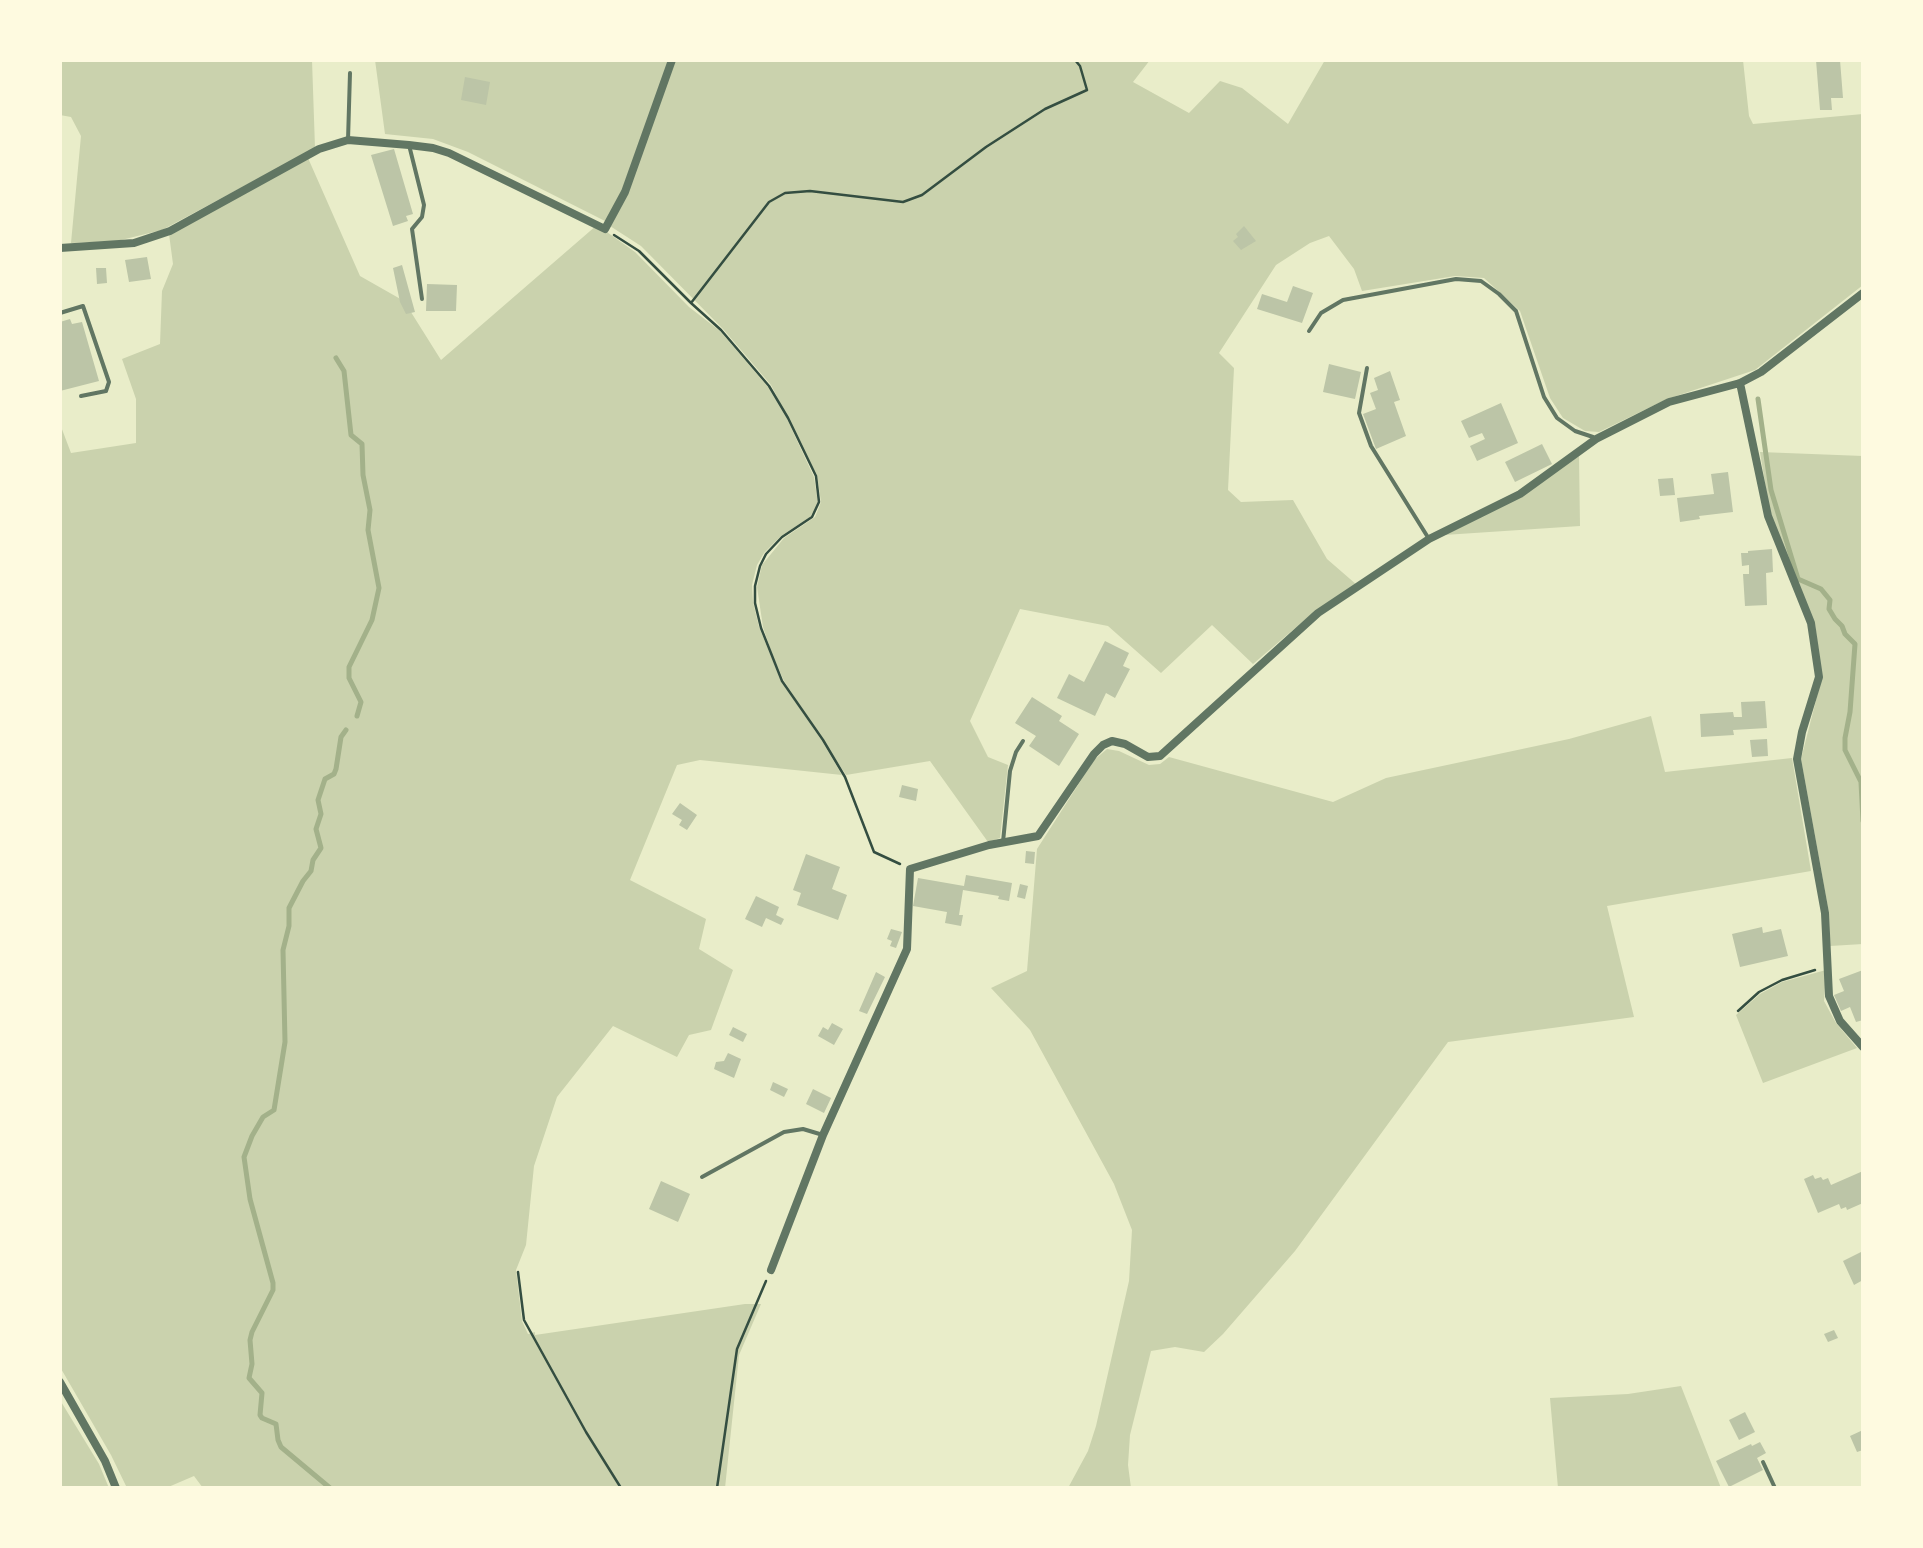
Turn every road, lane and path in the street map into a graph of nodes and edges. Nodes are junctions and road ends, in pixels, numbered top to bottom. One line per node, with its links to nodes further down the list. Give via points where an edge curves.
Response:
1 (672, 60): 6 (street)
2 (1075, 60): 10 (path, via 1088,90 1030,118 922,195 903,202 810,191 769,202)
3 (350, 73): 4 (lane)
4 (348, 140): 5 (street); 7 (street, via 319,149 170,231 134,242)
5 (408, 145): 6 (street, via 448,153); 9 (lane, via 424,206 412,229)
6 (605, 229): 10 (path, via 639,251)
7 (60, 248)
8 (1863, 293): 14 (street)
9 (422, 299)
10 (691, 302): 20 (path, via 769,386 816,476 819,502 812,517 782,537 760,566 754,586 761,628 782,681 845,777 874,852)
11 (60, 312): 15 (lane, via 83,306 109,382 106,390)
12 (1309, 331): 16 (lane, via 1342,300 1456,279 1481,281 1516,311 1556,418)
13 (1367, 368): 17 (lane, via 1359,413 1371,446)
14 (1740, 384): 16 (street, via 1670,402); 21 (street, via 1768,516 1811,623 1819,677 1797,759)
15 (81, 396)
16 (1596, 439): 17 (street, via 1520,494)
17 (1430, 539): 19 (street, via 1318,613 1160,756 1112,741 1103,745 1038,836)
18 (1024, 741): 19 (lane, via 1010,771)
19 (1003, 842): 20 (street)
20 (910, 869): 24 (street, via 907,949)
21 (1828, 967): 22 (path, via 1782,980); 23 (street, via 1834,1008)
22 (1738, 1011)
23 (1863, 1048)
24 (823, 1135): 25 (lane, via 784,1132); 26 (street)
25 (702, 1177)
26 (771, 1270): 32 (path, via 737,1349)
27 (518, 1272): 31 (path, via 524,1320)
28 (60, 1382): 30 (street)
29 (1763, 1462): 33 (lane)
30 (116, 1488)
31 (621, 1488)
32 (717, 1488)
33 (1775, 1488)

